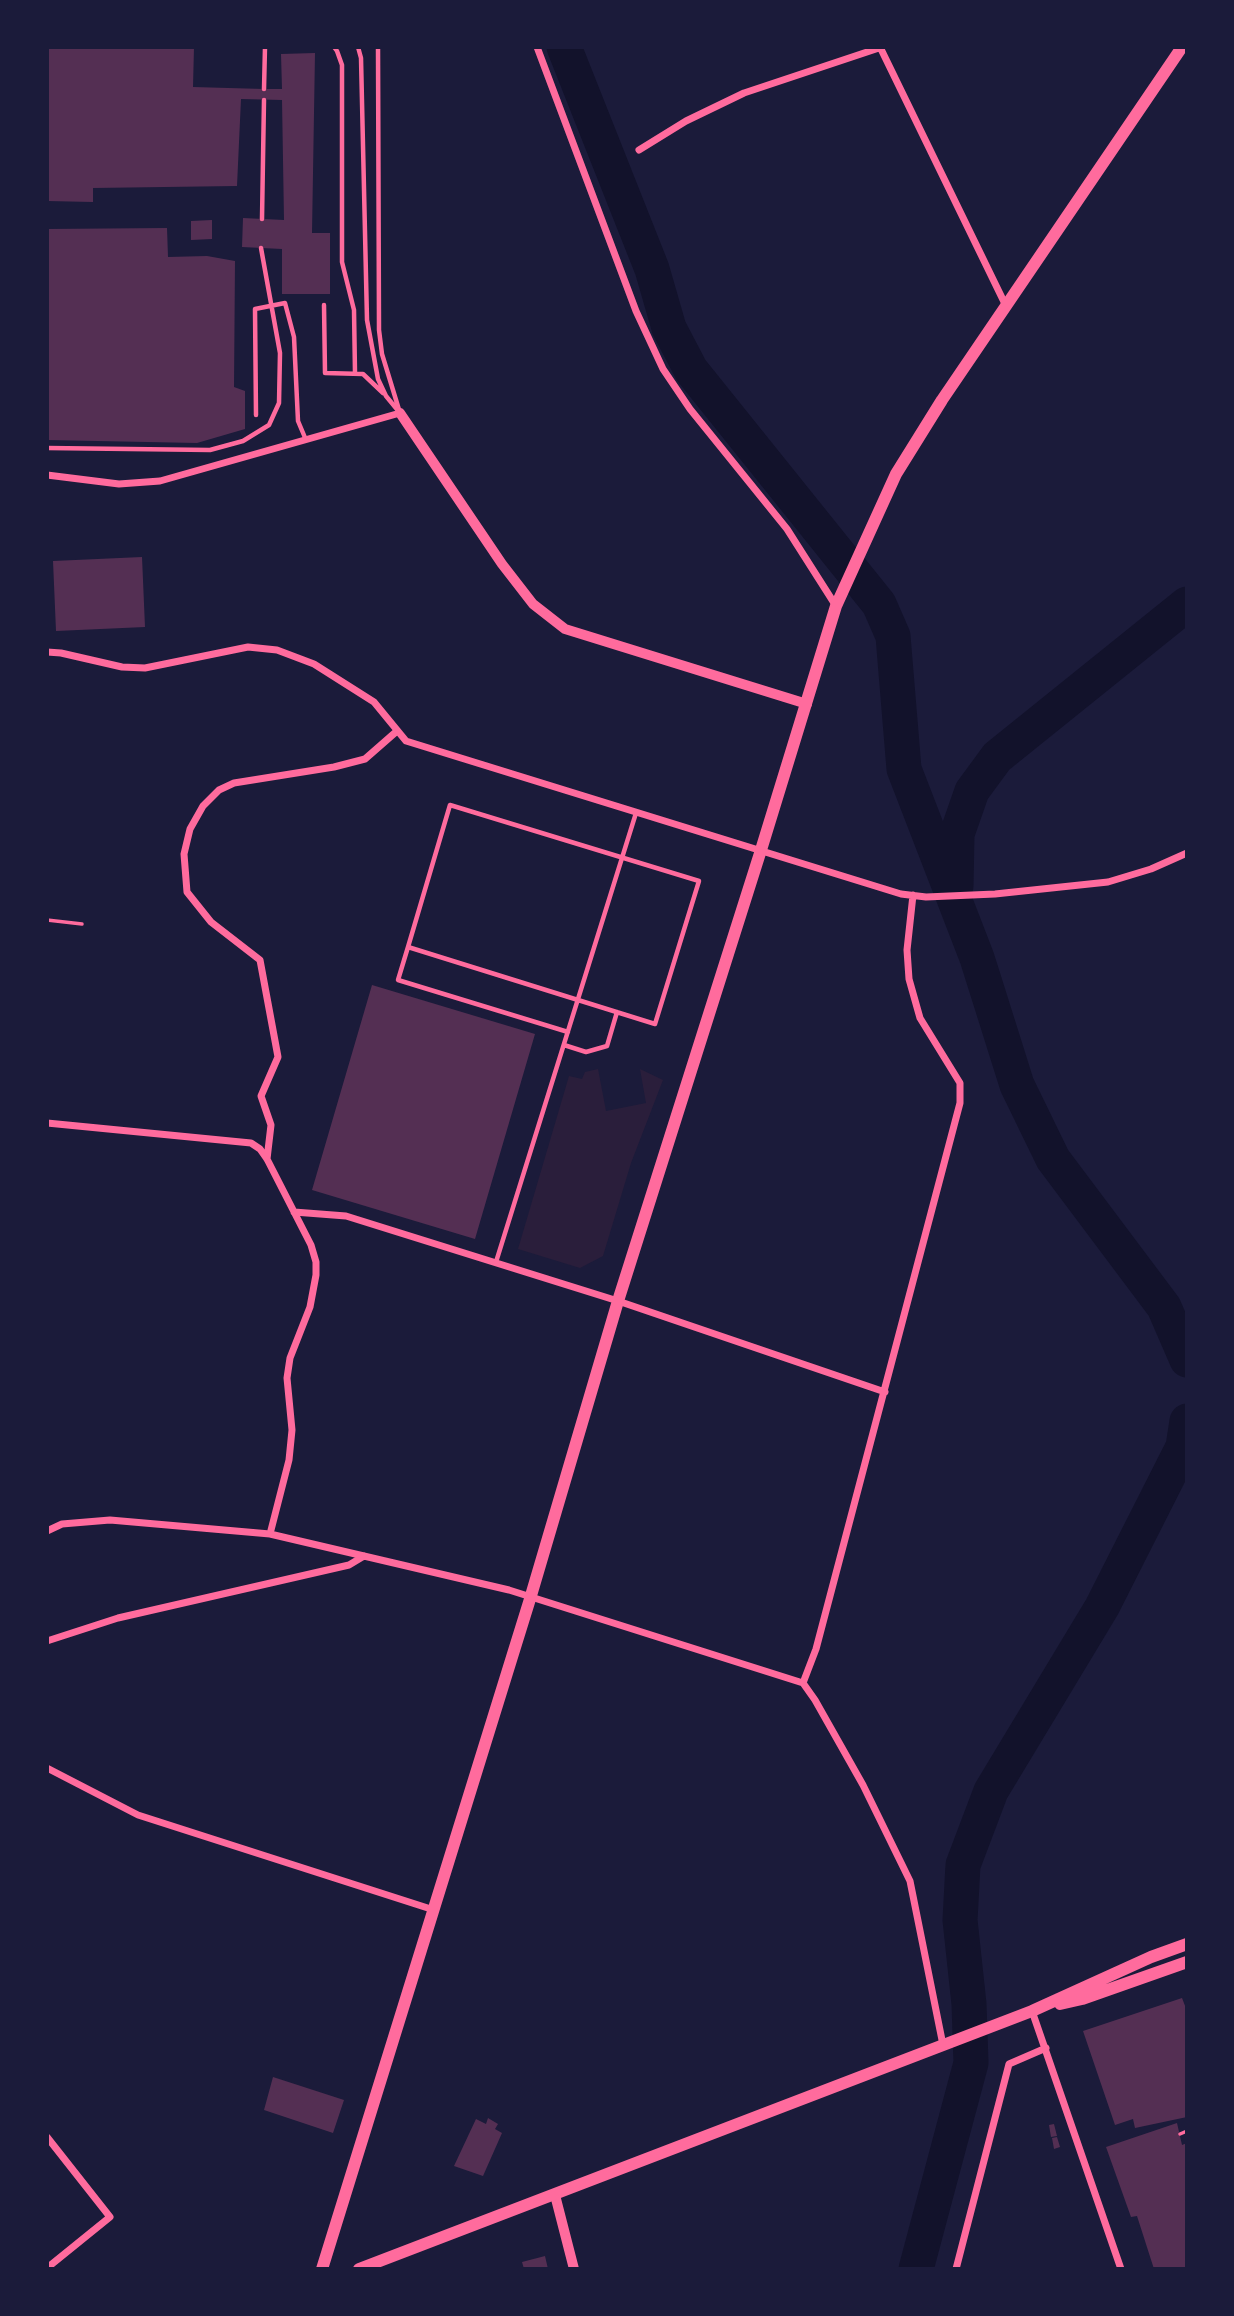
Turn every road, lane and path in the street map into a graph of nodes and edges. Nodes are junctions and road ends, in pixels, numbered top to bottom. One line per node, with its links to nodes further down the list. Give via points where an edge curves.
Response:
1 (265, 47): 8 (lane)
2 (334, 47): 16 (lane, via 342,65 342,262 354,310)
3 (358, 47): 17 (lane, via 367,320 373,359)
4 (378, 47): 18 (lane, via 379,330)
5 (537, 47): 23 (street, via 636,311 663,369)
6 (881, 47): 10 (street, via 744,93); 15 (street)
7 (1182, 47): 15 (main road)
8 (264, 89)
9 (264, 100): 11 (lane)
10 (639, 150)
11 (262, 219)
12 (261, 248): 14 (lane)
13 (324, 305): 16 (lane, via 325,373)
14 (271, 306): 19 (lane, via 255,309); 20 (lane, via 285,303 294,337 298,421); 21 (lane, via 280,354 279,403 269,425 260,432 210,450)
15 (1006, 306): 23 (main road, via 896,474)
16 (355, 373): 17 (lane, via 363,373)
17 (386, 396): 18 (lane)
18 (400, 413): 20 (street); 25 (street, via 502,564 533,604 565,629)
19 (256, 415)
20 (306, 440): 22 (street, via 140,484)
21 (47, 448)
22 (47, 475)
23 (839, 600): 25 (main road)
24 (47, 652): 26 (street, via 145,668 248,647 277,650 314,664 374,702)
25 (807, 704): 28 (main road)
26 (397, 732): 27 (street, via 406,741); 40 (street, via 365,759 234,783 219,790 190,829 184,854 187,892 211,922 260,960 278,1057 261,1096 271,1125)
27 (636, 812): 28 (street); 30 (lane)
28 (761, 850): 31 (street); 43 (main road)
29 (1187, 853): 31 (street, via 1108,882 995,894)
30 (622, 857): 34 (lane, via 450,805); 35 (lane); 36 (lane, via 699,881 655,1024)
31 (913, 895): 44 (street, via 909,979 920,1018 960,1083 960,1103)
32 (47, 920): 33 (path)
33 (82, 923)
34 (408, 947): 35 (lane); 37 (lane, via 398,979)
35 (578, 999): 36 (lane); 37 (lane)
36 (617, 1012): 38 (lane, via 607,1046 586,1052)
37 (568, 1032): 38 (lane)
38 (564, 1045): 42 (lane)
39 (47, 1123): 40 (street, via 251,1143)
40 (267, 1159): 41 (street)
41 (294, 1212): 42 (street, via 346,1216); 46 (street, via 311,1245 316,1275 310,1307 290,1358 289,1460)
42 (496, 1263): 43 (street)
43 (618, 1301): 44 (street); 48 (main road)
44 (884, 1392): 50 (street)
45 (47, 1531): 46 (street, via 62,1524 110,1520)
46 (270, 1534): 47 (street)
47 (364, 1556): 48 (street); 49 (street, via 349,1564 118,1618)
48 (530, 1598): 50 (street); 52 (main road)
49 (47, 1641)
50 (803, 1684): 56 (street, via 863,1785 910,1881)
51 (47, 1768): 52 (street, via 138,1815)
52 (434, 1910): 63 (main road)
53 (1187, 1944): 55 (main road)
54 (1187, 1962): 55 (main road, via 1082,1999)
55 (1032, 2011): 56 (main road); 57 (street)
56 (943, 2045): 61 (main road)
57 (1046, 2048): 66 (street, via 1009,2064); 67 (street)
58 (1187, 2131): 59 (path)
59 (1180, 2134)
60 (47, 2137): 62 (street, via 110,2217)
61 (555, 2195): 64 (main road); 65 (street)
62 (47, 2267)
63 (322, 2269)
64 (359, 2269)
65 (574, 2269)
66 (956, 2269)
67 (1121, 2269)

